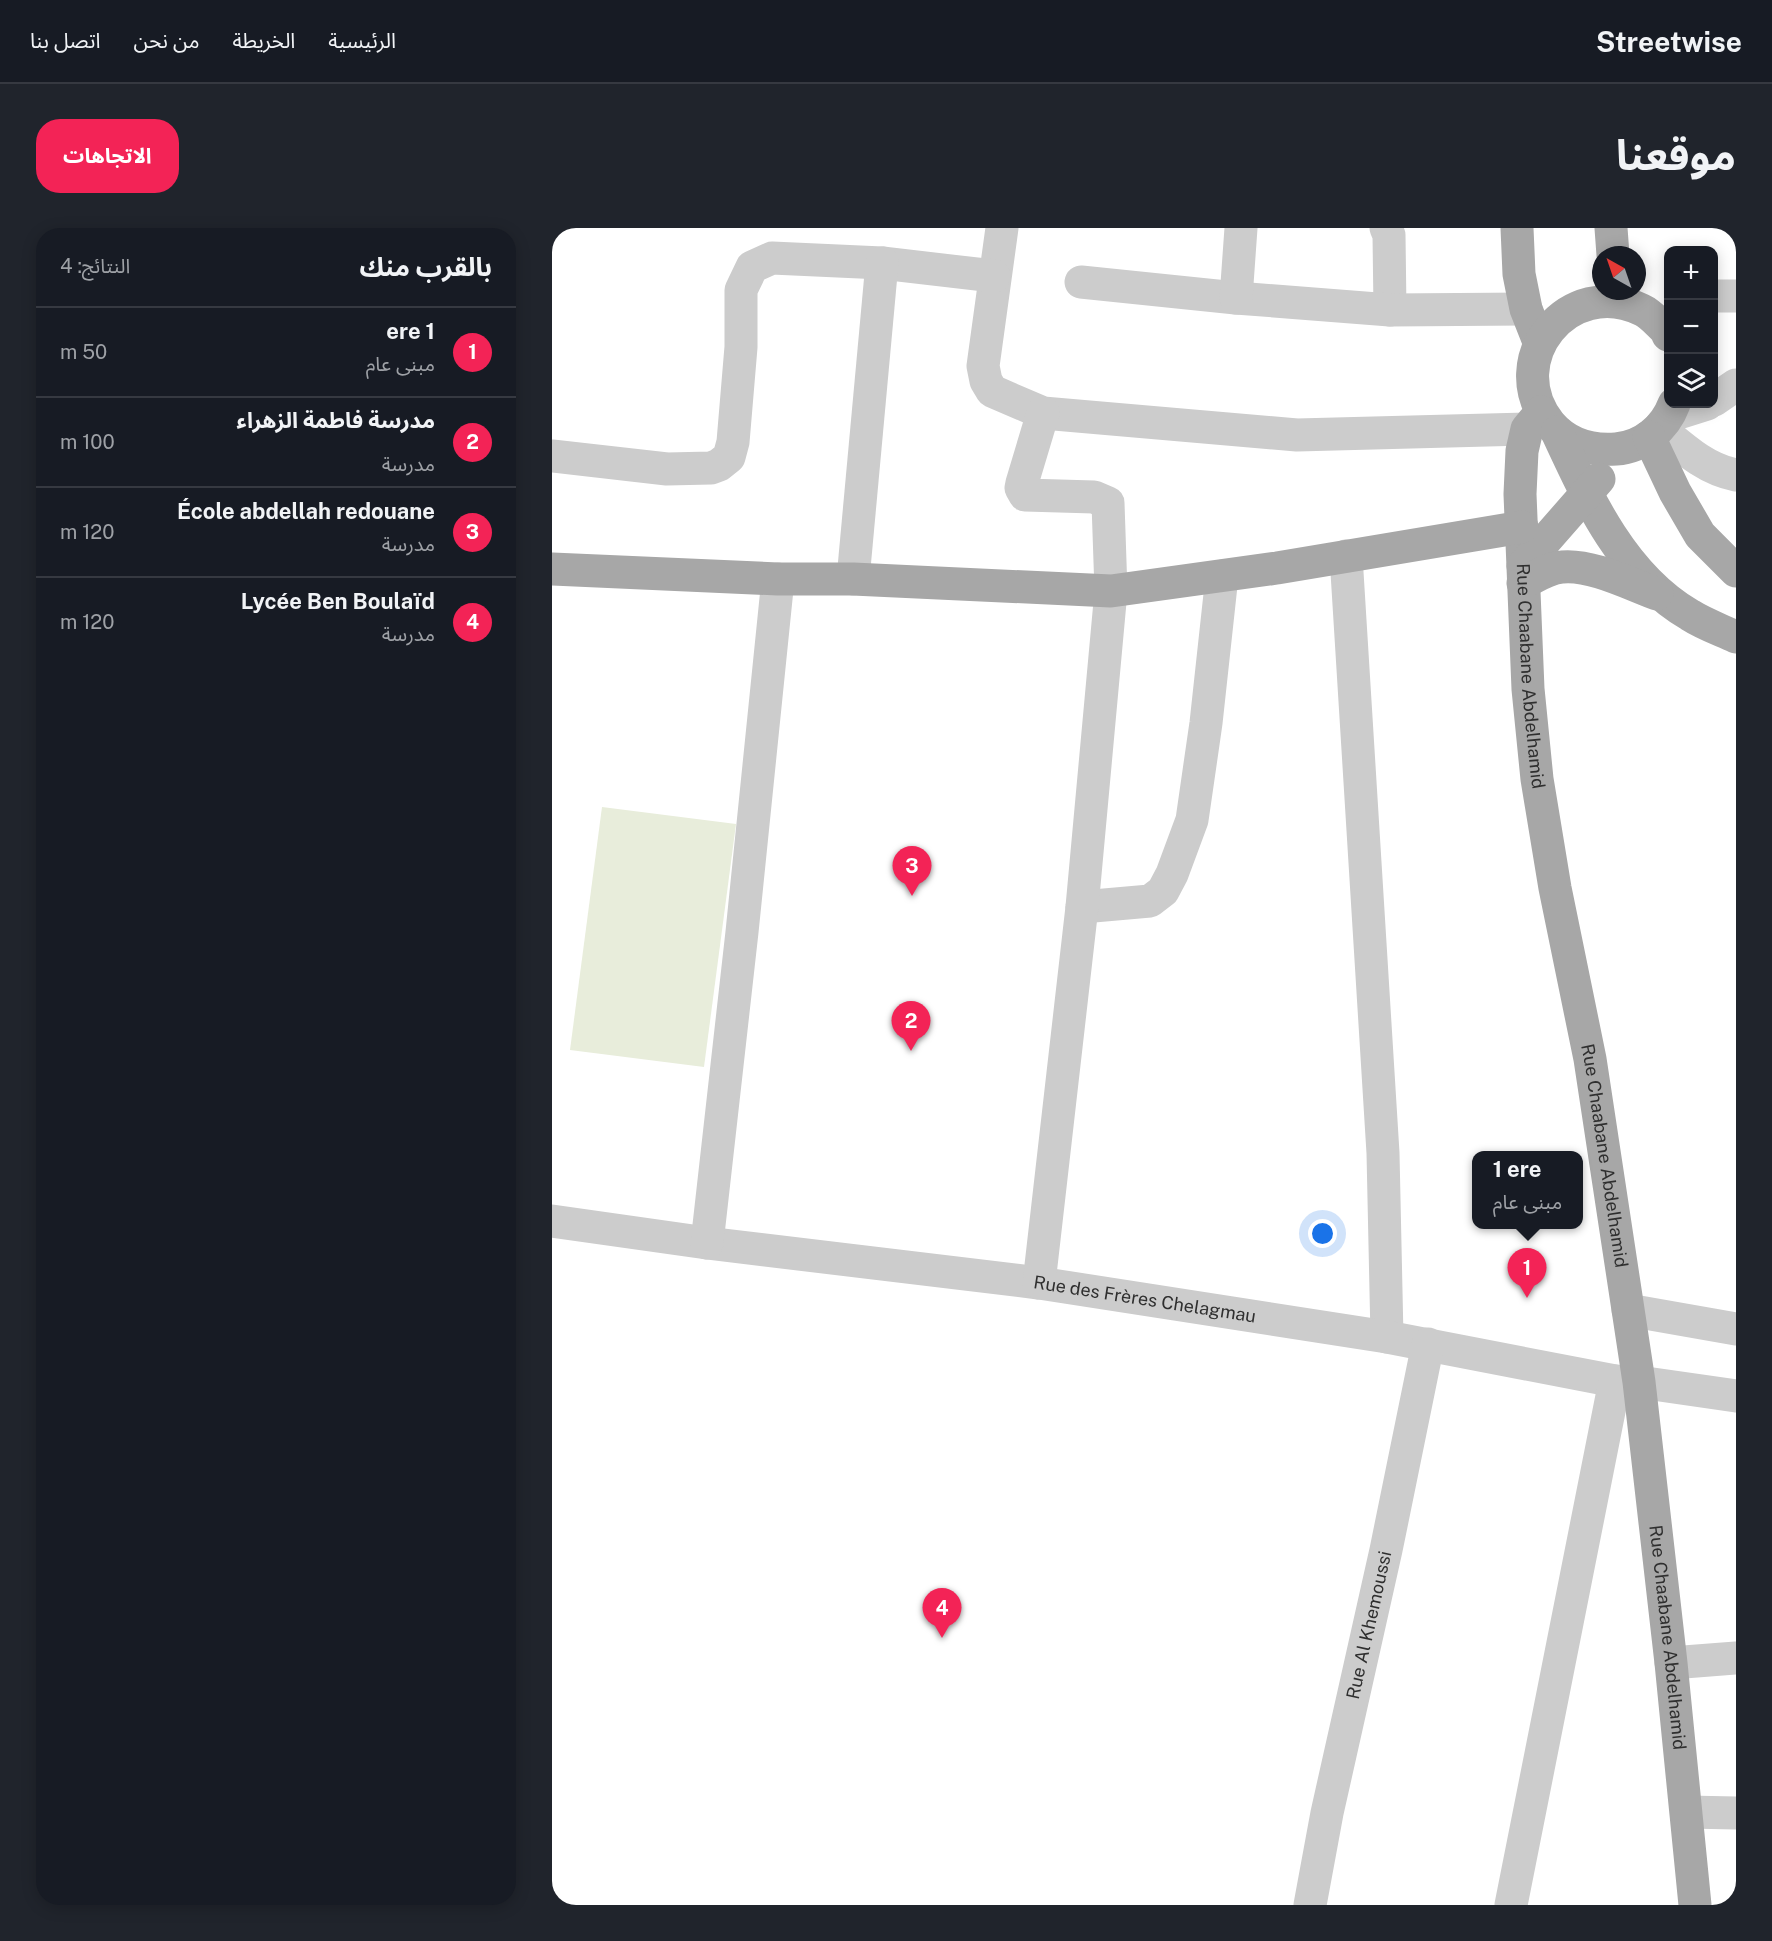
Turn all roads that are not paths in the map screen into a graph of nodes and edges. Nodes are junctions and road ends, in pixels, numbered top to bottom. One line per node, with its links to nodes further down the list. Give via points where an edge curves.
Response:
1 (1002, 228): 8 (street)
2 (1241, 228): 12 (street)
3 (1386, 228): 15 (street)
4 (1517, 228): 14 (main road, via 1519,274)
5 (1611, 228): 6 (main road)
6 (1612, 246)
7 (882, 263): 8 (street); 24 (street, via 771,258 752,267 741,290 733,442 729,457 720,465 667,469); 34 (street)
8 (994, 276): 21 (street, via 983,366 986,381 992,391)
9 (1081, 282): 12 (street)
10 (1718, 296): 11 (street)
11 (1736, 296)
12 (1236, 298): 15 (street)
13 (1637, 301): 16 (main road); 17 (main road, via 1586,303 1559,318)
14 (1526, 309): 15 (street); 17 (main road)
15 (1390, 310)
16 (1664, 328)
17 (1539, 342): 22 (main road, via 1532,365 1533,390)
18 (1736, 386): 19 (street)
19 (1718, 397)
20 (1698, 408): 23 (street)
21 (1043, 413): 22 (street, via 1297,435); 35 (street, via 1022,492 1094,497 1108,503)
22 (1542, 425): 23 (main road, via 1577,444 1600,450); 26 (main road); 27 (main road, Rue Chaabane Abdelhamid, via 1522,451)
23 (1655, 427): 25 (street, via 1700,462); 26 (main road); 30 (main road, via 1675,492 1700,535)
24 (552, 456)
25 (1736, 475)
26 (1586, 495): 31 (main road); 36 (main road, via 1626,556)
27 (1522, 527): 28 (main road); 31 (main road, Rue Chaabane Abdelhamid)
28 (1346, 556): 32 (main road); 44 (street, via 1383,1153)
29 (552, 569): 33 (main road)
30 (1736, 571)
31 (1523, 575): 36 (main road, via 1576,567); 42 (main road, Rue Chaabane Abdelhamid, via 1537,779 1590,1059)
32 (1222, 576): 35 (main road); 38 (street, via 1192,820 1172,874 1163,891 1150,901)
33 (778, 579): 34 (main road); 40 (street)
34 (853, 579): 35 (main road)
35 (1111, 591): 38 (street)
36 (1667, 598): 37 (main road, via 1689,615)
37 (1736, 637)
38 (1082, 907): 41 (street)
39 (552, 1221): 40 (street, Rue des Frères Chelagmau)
40 (707, 1243): 41 (street, Rue des Frères Chelagmau)
41 (1039, 1283): 44 (street, Rue des Frères Chelagmau)
42 (1628, 1310): 43 (street); 46 (main road, Rue Chaabane Abdelhamid)
43 (1736, 1329)
44 (1387, 1337): 45 (street, Rue des Frères Chelagmau)
45 (1428, 1344): 46 (street, Rue des Frères Chelagmau); 52 (street, Rue Al Khemoussi)
46 (1627, 1381): 47 (street, Rue des Frères Chelagmau); 49 (main road, Rue Chaabane Abdelhamid); 53 (street)
47 (1736, 1396)
48 (1736, 1658): 49 (street)
49 (1671, 1663): 50 (main road, Rue Chaabane Abdelhamid)
50 (1687, 1812): 51 (street); 54 (main road, Rue Chaabane Abdelhamid)
51 (1736, 1813)
52 (1310, 1905)
53 (1511, 1905)
54 (1695, 1905)

